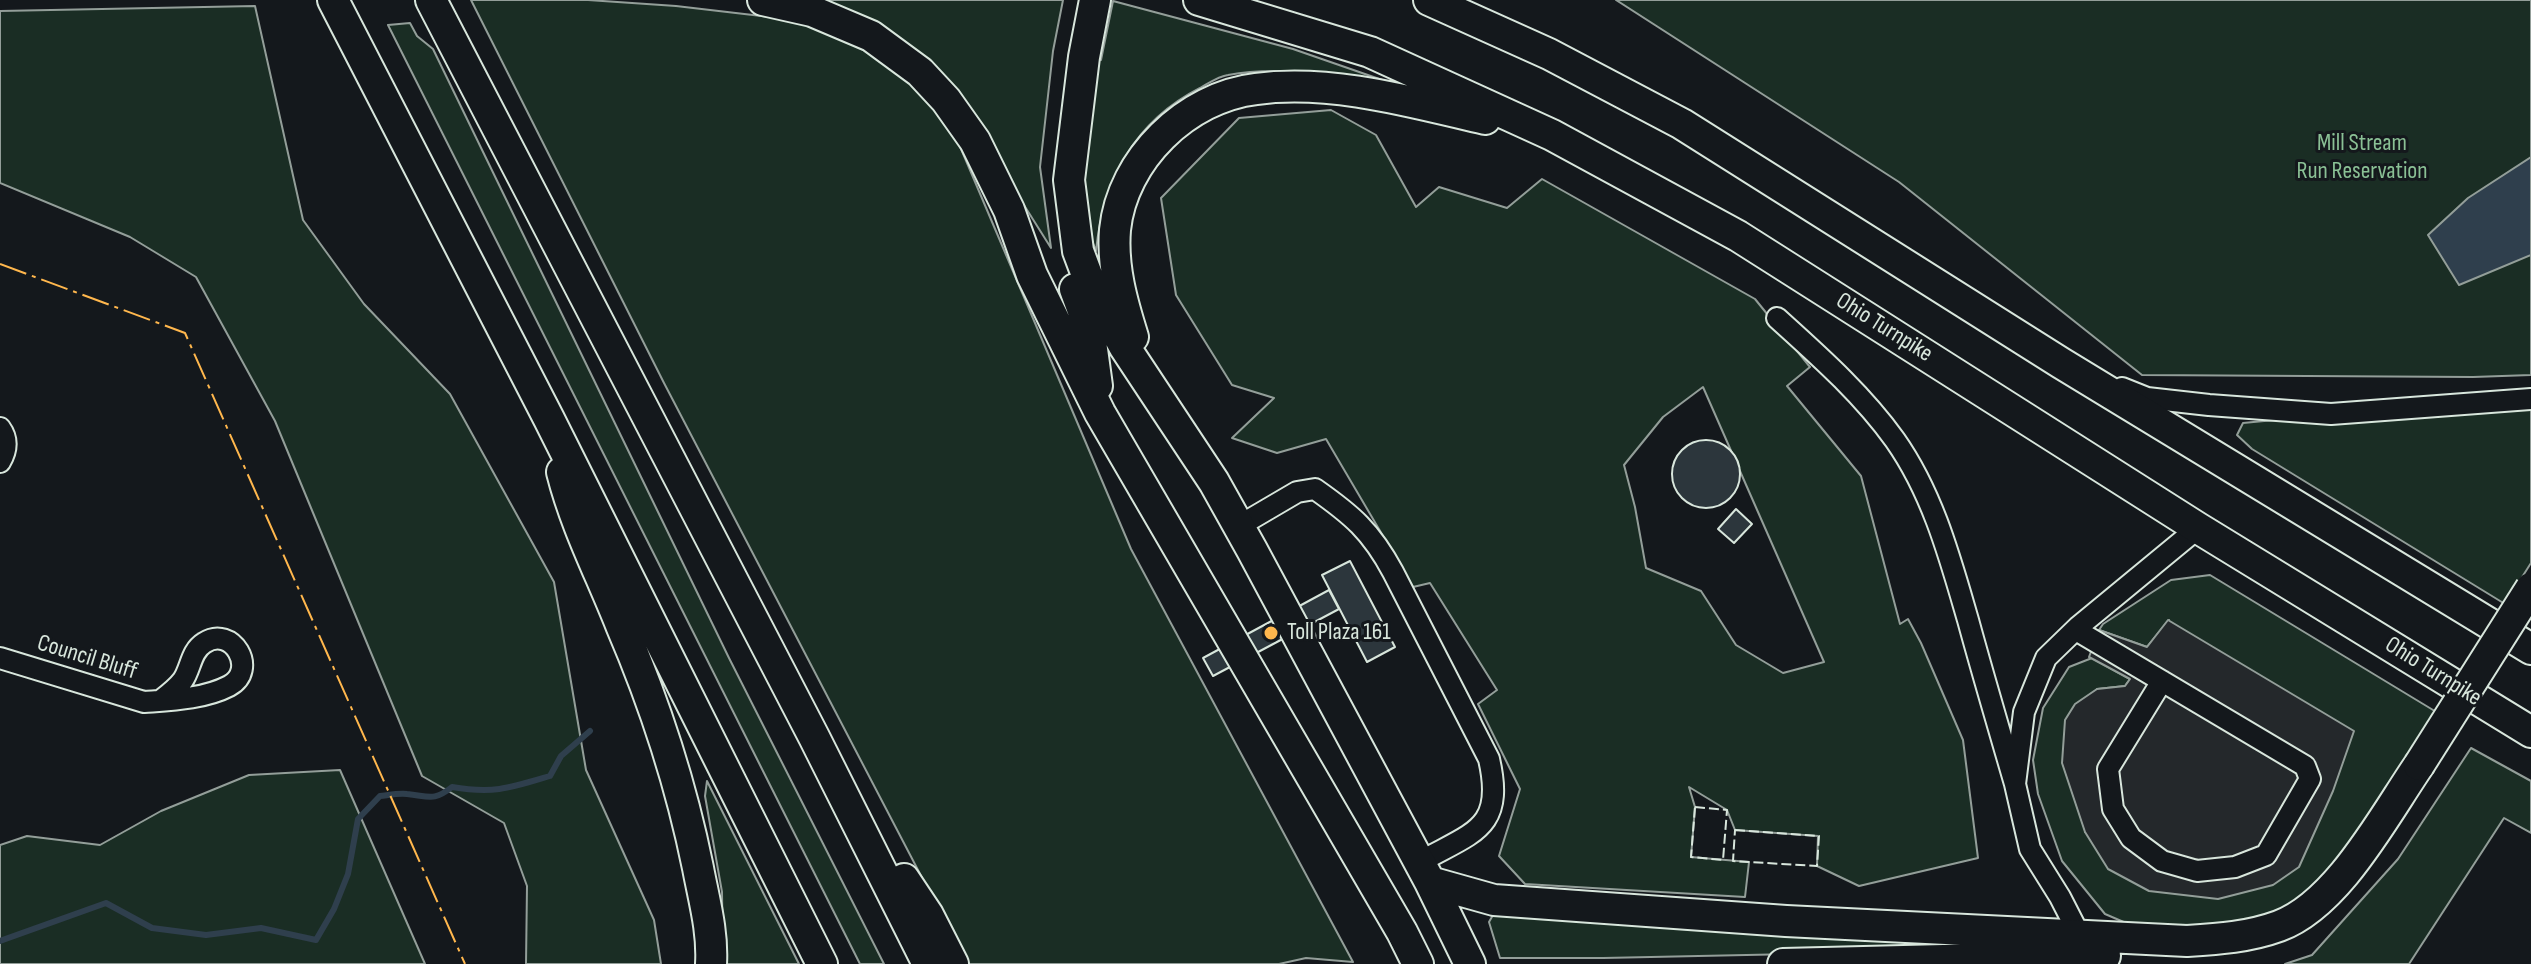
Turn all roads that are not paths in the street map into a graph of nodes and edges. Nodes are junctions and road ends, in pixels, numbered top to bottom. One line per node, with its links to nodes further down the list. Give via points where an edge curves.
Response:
1 (333, 0): 15 (highway)
2 (431, 0): 28 (highway)
3 (763, 0): 14 (highway, via 812,11 871,36 920,72 946,100 975,141 1009,210 1032,275)
4 (1079, 0): 8 (highway)
5 (1095, 0): 8 (highway)
6 (1199, 0): 9 (highway, Ohio Turnpike, via 1370,52)
7 (1429, 0): 11 (highway, via 1549,54 1682,124)
8 (1076, 59): 12 (highway, via 1069,180 1078,251 1104,313); 14 (highway, via 1054,168 1060,248 1089,327)
9 (1552, 135): 12 (highway, via 1393,97 1304,87 1255,89 1203,104 1143,157 1115,227 1122,301); 19 (highway, Ohio Turnpike, via 1738,236)
10 (1777, 318): 30 (street, via 1869,406 1921,484 1940,528)
11 (2061, 363): 13 (street, via 2147,398 2209,405 2331,414); 23 (highway)
12 (1146, 377): 18 (highway)
13 (2531, 399)
14 (1100, 413): 37 (highway)
15 (549, 419): 33 (highway, via 572,512 664,735 713,941); 34 (highway)
16 (0, 428): 17 (street, via 6,451)
17 (0, 462)
18 (1239, 526): 31 (highway); 31 (street, via 1297,492 1315,489 1355,517 1393,572 1489,759 1496,786 1490,813 1480,828)
19 (2198, 528): 22 (street); 27 (highway, Ohio Turnpike)
20 (2531, 588): 29 (highway, bridge)
21 (2531, 609): 29 (highway)
22 (2076, 630): 25 (street); 30 (street, via 2046,658 2024,712)
23 (2531, 649)
24 (0, 658): 26 (street, Council Bluff, via 144,702)
25 (2162, 681): 25 (street, via 2305,766 2310,779 2266,855 2235,867 2197,871 2162,861 2131,838 2113,809 2108,769)
26 (160, 701)
27 (2531, 732)
28 (814, 737): 35 (highway); 36 (highway, via 928,915)
29 (2424, 769): 32 (highway, via 2318,904 2282,925 2240,938)
30 (2015, 784): 32 (street, via 2030,849 2060,897)
31 (1425, 872): 32 (highway, via 1494,900); 38 (highway)
32 (2079, 946): 39 (highway)
33 (711, 964)
34 (822, 964)
35 (928, 964)
36 (953, 964)
37 (1418, 964)
38 (1470, 964)
39 (1783, 964)

